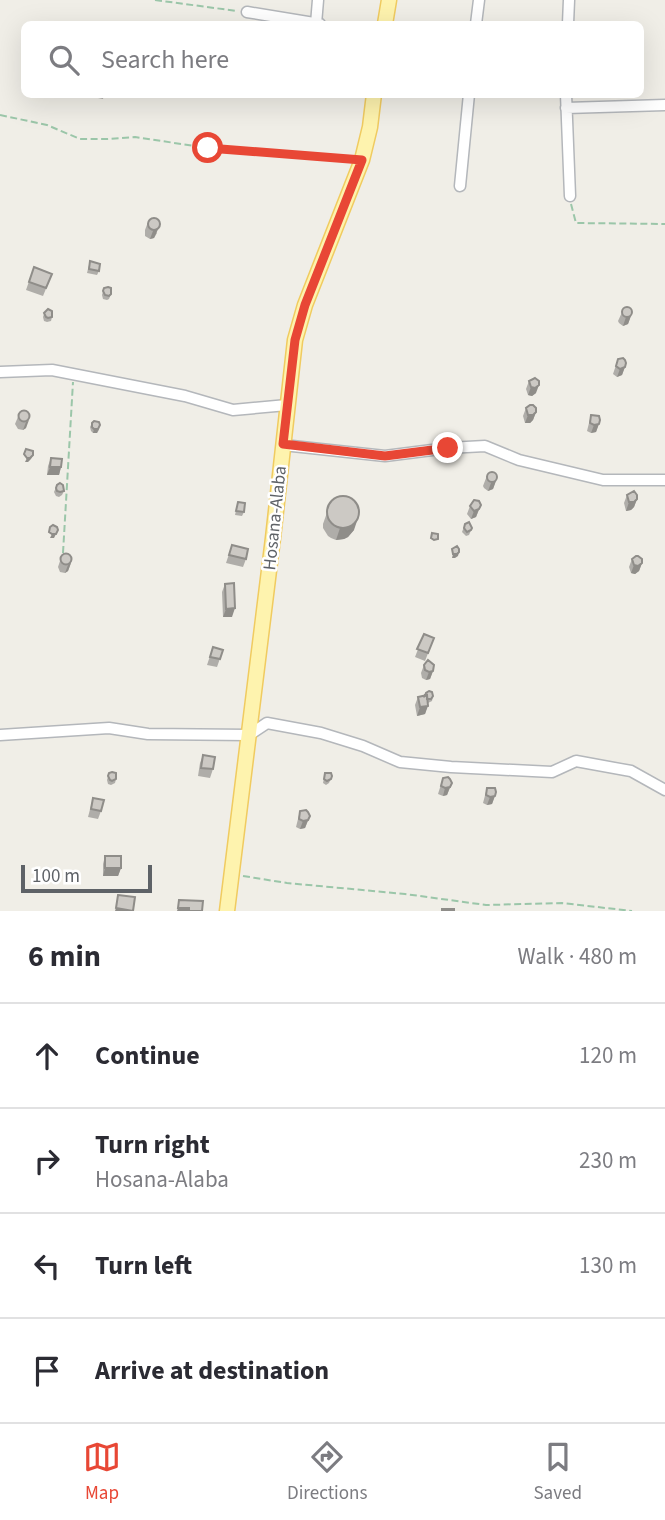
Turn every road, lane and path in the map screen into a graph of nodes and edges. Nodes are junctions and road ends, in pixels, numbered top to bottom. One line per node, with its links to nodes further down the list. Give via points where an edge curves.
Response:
1 (155, 0): 6 (path)
2 (318, 0): 8 (street)
3 (388, 0): 9 (main road)
4 (479, 0): 10 (street)
5 (569, 0): 11 (street)
6 (247, 12): 7 (street)
7 (300, 21)
8 (318, 21)
9 (385, 21)
10 (476, 21)
11 (568, 21)
12 (373, 98): 18 (main road, Hosana-Alaba)
13 (468, 98): 19 (street)
14 (566, 98): 16 (street)
15 (665, 105): 16 (street)
16 (566, 108): 20 (street)
17 (0, 116): 18 (path, via 47,125 80,139 135,137 208,148)
18 (362, 160): 24 (main road, Hosana-Alaba, via 305,305 295,340)
19 (460, 186)
20 (570, 196): 21 (path, via 576,223)
21 (665, 224)
22 (0, 372): 23 (street)
23 (74, 374): 24 (street, via 233,410); 27 (path)
24 (287, 405): 25 (main road, Hosana-Alaba)
25 (283, 444): 26 (street, via 385,456 485,446 519,460 603,480); 29 (main road, Hosana-Alaba)
26 (665, 480)
27 (63, 552)
28 (0, 735): 29 (street, via 109,728 148,734)
29 (248, 735): 30 (street, via 267,723 321,733 400,762 451,767 552,772 576,761 631,771); 31 (main road, Hosana-Alaba)
30 (665, 790)
31 (231, 874): 32 (main road, Hosana-Alaba); 33 (path, via 486,905 562,903)
32 (227, 911)
33 (632, 911)

